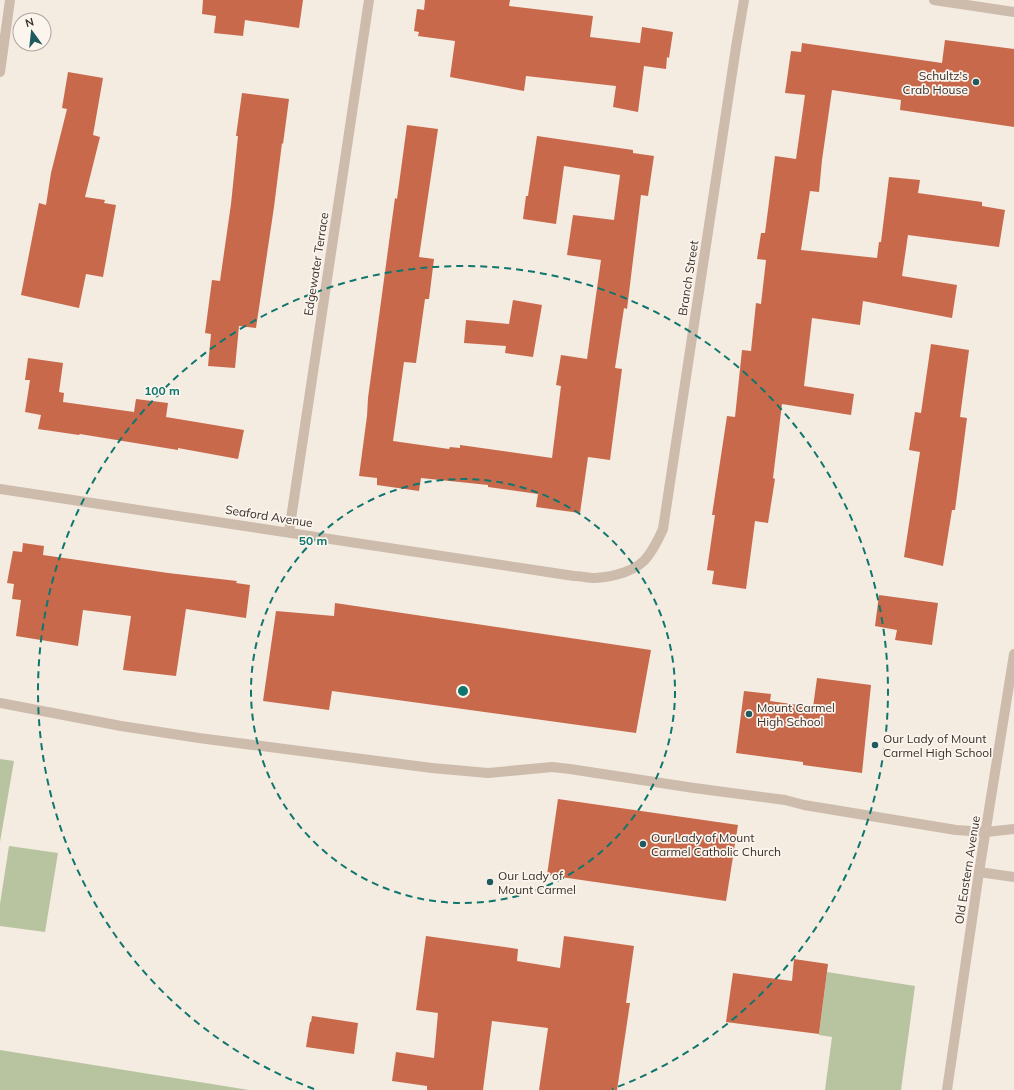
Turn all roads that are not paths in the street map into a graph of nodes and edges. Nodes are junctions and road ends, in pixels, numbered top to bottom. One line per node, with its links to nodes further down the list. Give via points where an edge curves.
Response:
1 (10, 0): 6 (street)
2 (369, 0): 8 (street, Edgewater Terrace)
3 (744, 0): 9 (street, Branch Street, via 663,529)
4 (934, 0): 5 (street)
5 (1014, 12)
6 (0, 72)
7 (0, 489): 8 (street, Seaford Avenue)
8 (289, 532): 9 (street, Seaford Avenue, via 596,578 627,571)
9 (648, 557)
10 (1014, 654): 13 (street, Old Eastern Avenue)
11 (0, 703): 13 (street, via 120,726 354,758 488,773 570,769 785,800 956,830)
12 (1014, 829): 13 (street)
13 (986, 832): 14 (street, Old Eastern Avenue)
14 (980, 872): 15 (street); 16 (street, Old Eastern Avenue)
15 (1014, 877)
16 (947, 1090)

